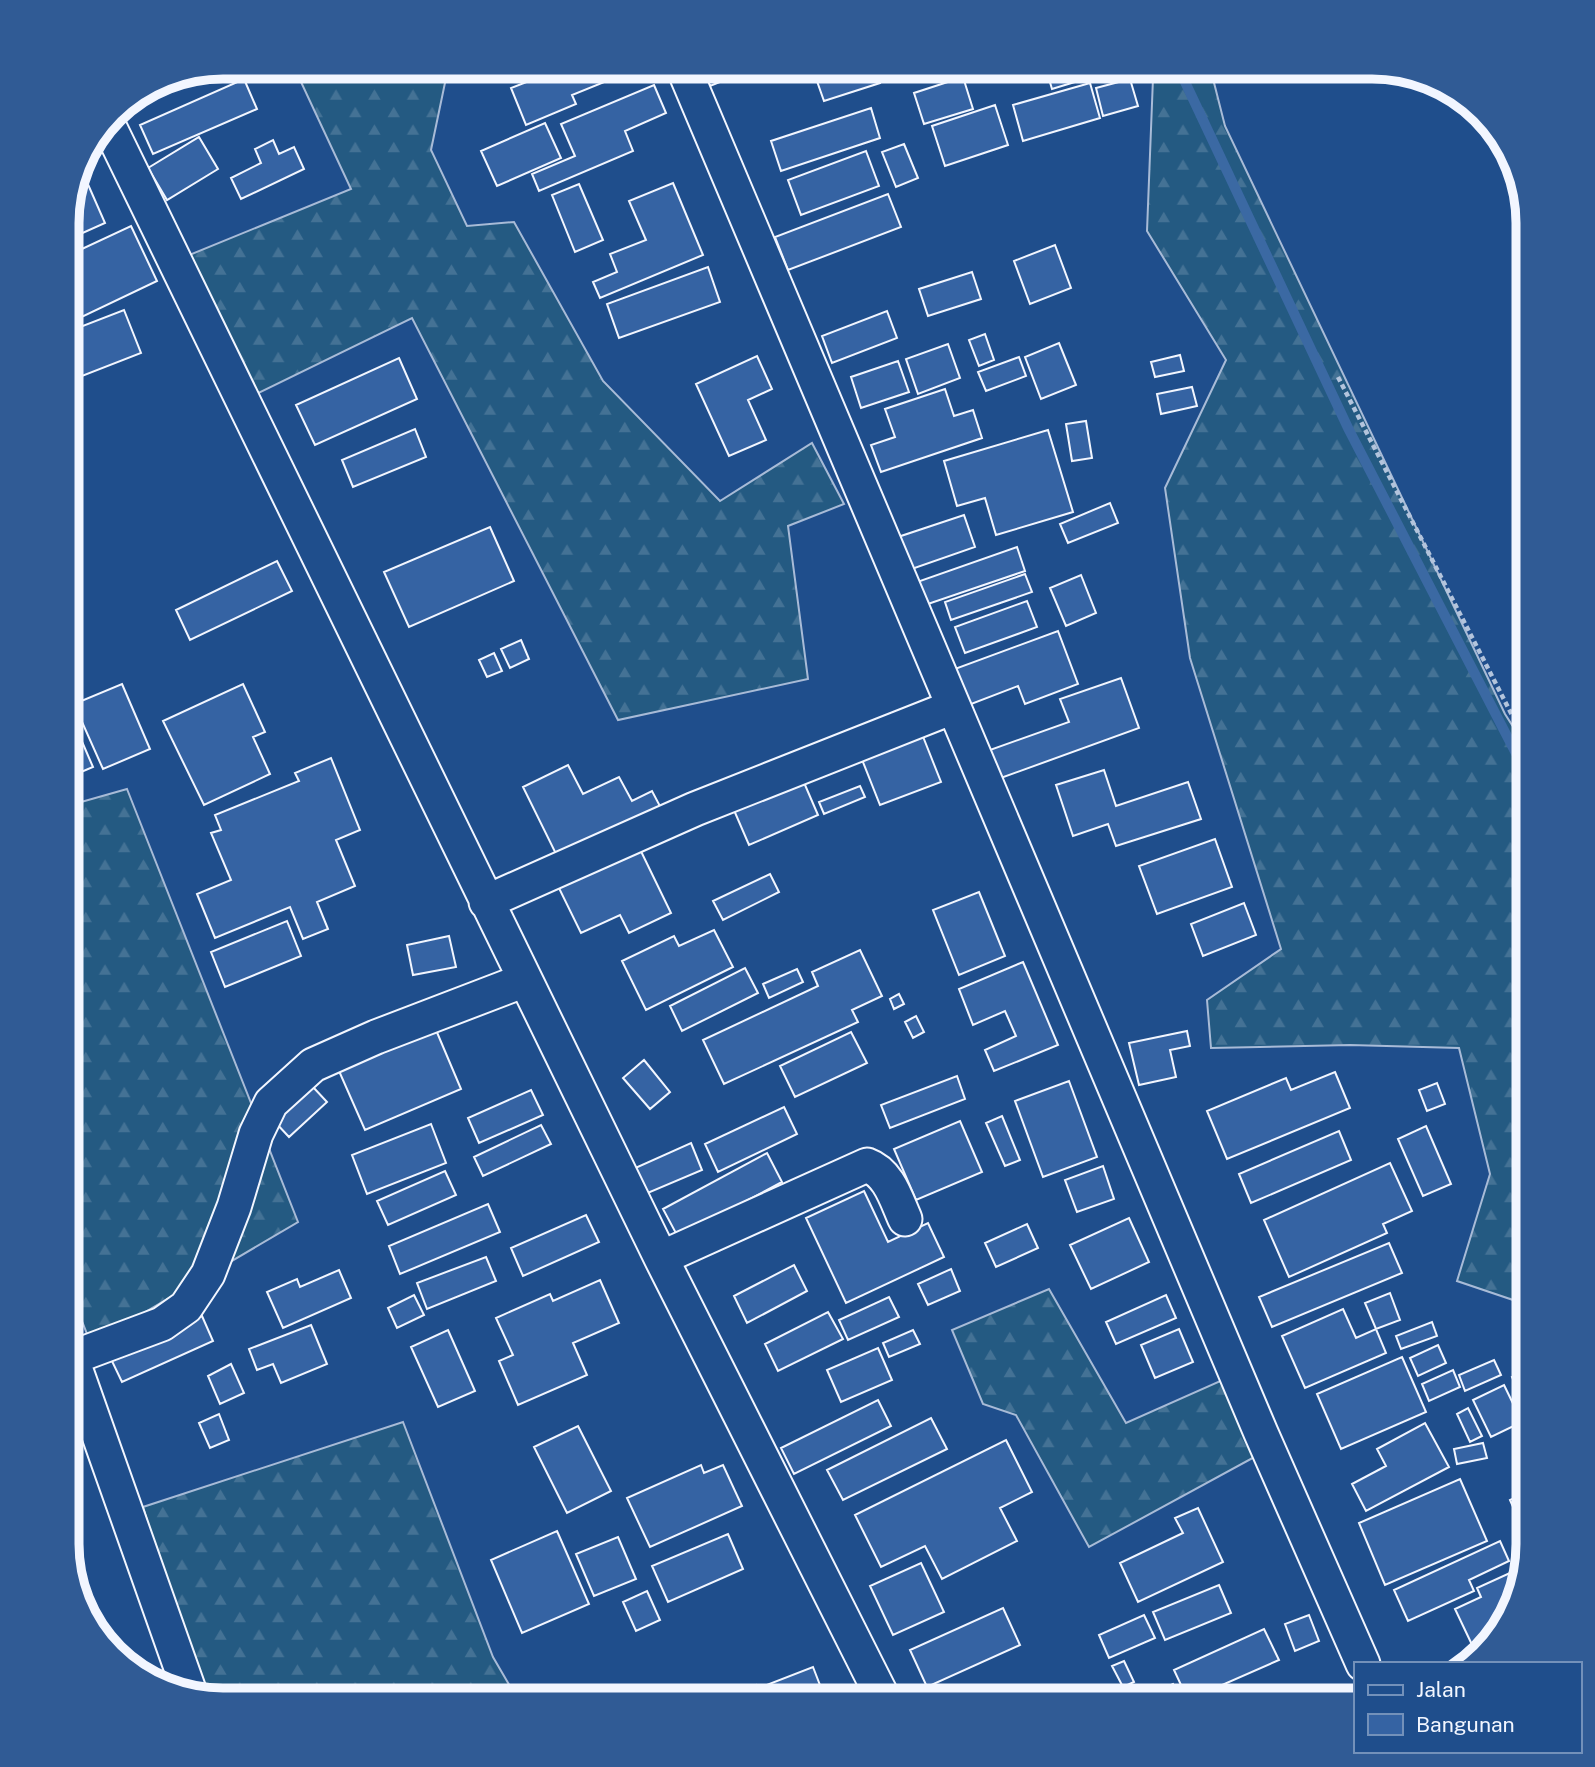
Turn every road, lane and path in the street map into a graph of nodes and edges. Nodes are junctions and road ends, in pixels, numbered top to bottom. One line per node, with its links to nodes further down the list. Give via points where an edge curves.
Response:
1 (688, 79): 4 (street)
2 (112, 131): 6 (street)
3 (1338, 377): 5 (path)
4 (953, 707): 6 (street, via 695,809); 12 (street)
5 (1516, 719)
6 (486, 902): 7 (street)
7 (524, 979): 9 (street); 10 (street, via 313,1065 271,1103 208,1274 186,1307 162,1324)
8 (905, 1219): 9 (street, via 885,1177 867,1165)
9 (661, 1258): 14 (street)
10 (79, 1348)
11 (79, 1379): 13 (street)
12 (1362, 1662)
13 (187, 1683)
14 (878, 1688)

